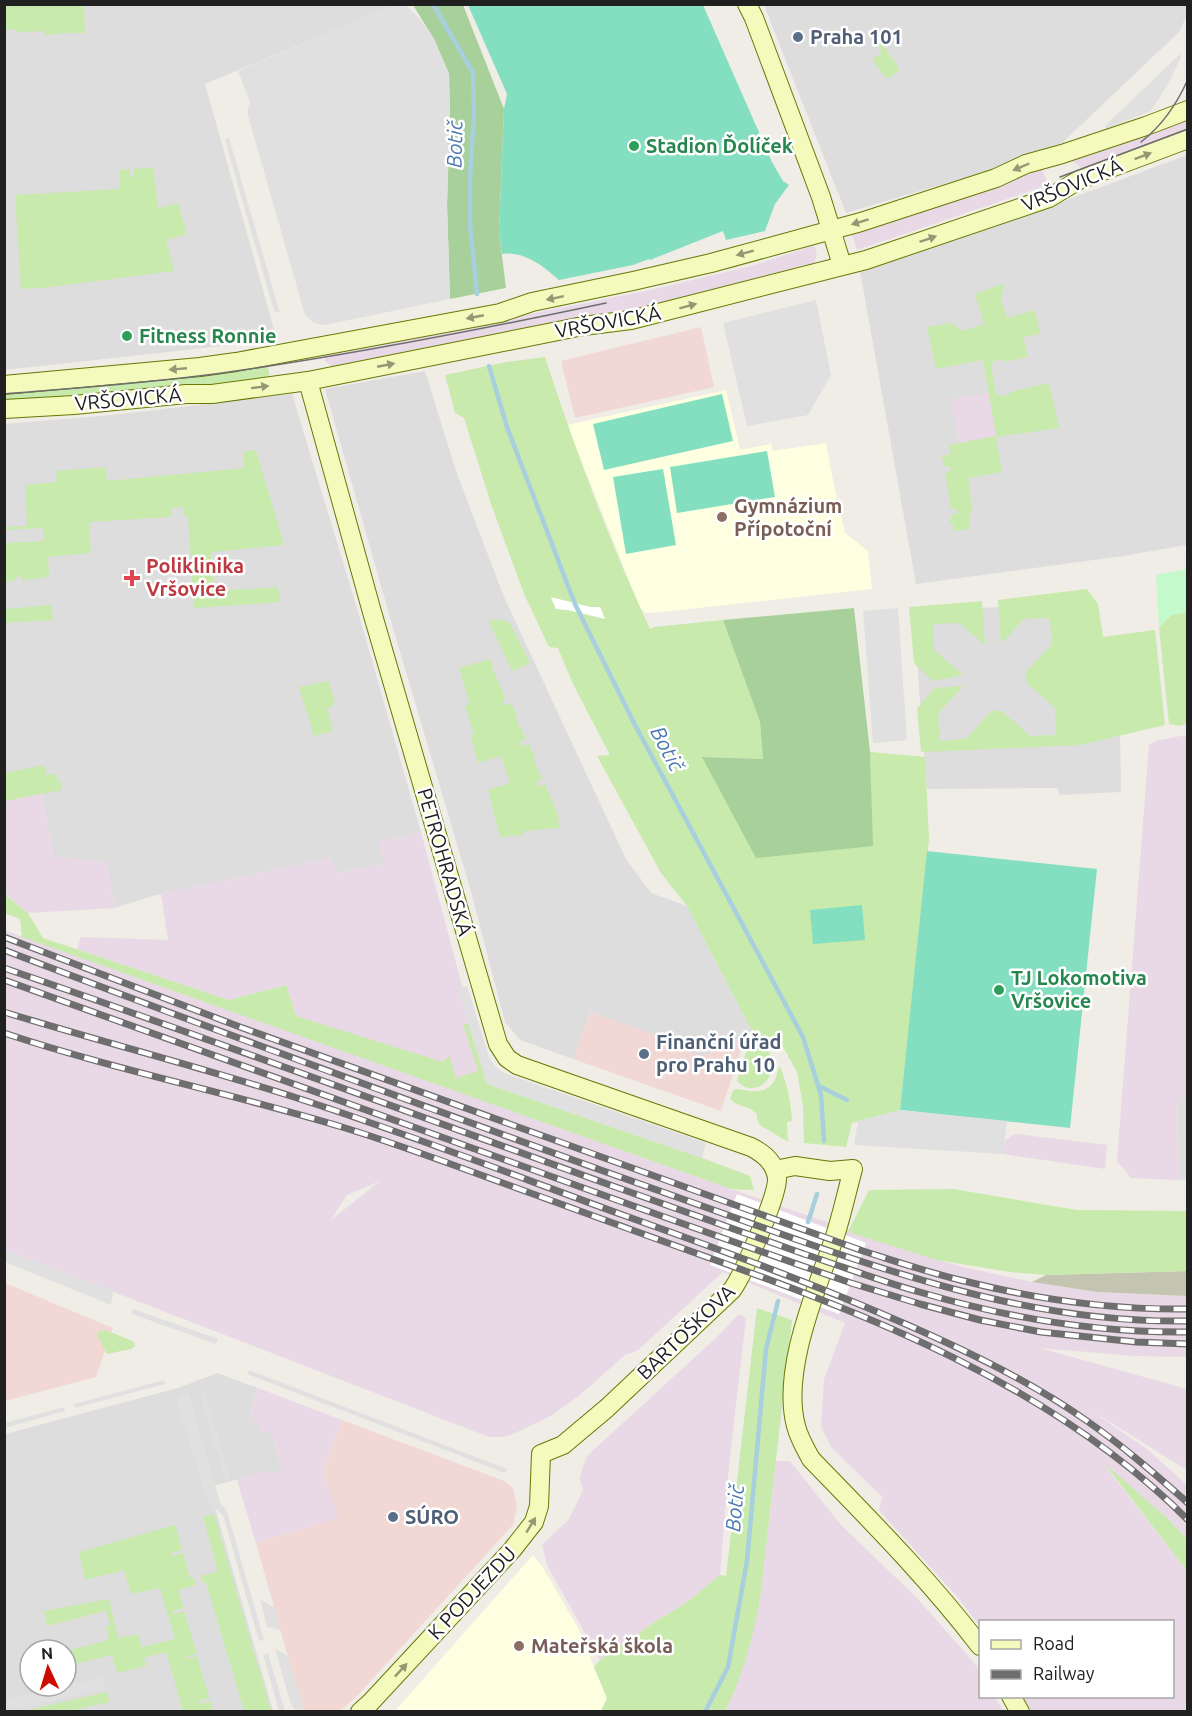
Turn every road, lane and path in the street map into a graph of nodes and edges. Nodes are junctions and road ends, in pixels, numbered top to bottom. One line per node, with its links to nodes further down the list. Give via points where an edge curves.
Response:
1 (747, 4): 4 (street)
2 (1188, 110): 4 (street, VRŠOVICKÁ, one-way to 4, via 1026,164 996,178)
3 (1188, 139): 5 (street, VRŠOVICKÁ, one-way to 3, via 1049,198 1079,180)
4 (832, 230): 5 (street); 7 (street, VRŠOVICKÁ, one-way to 7, via 500,313 200,367)
5 (842, 265): 6 (street, VRŠOVICKÁ, one-way to 5, via 583,326 631,320)
6 (308, 381): 8 (street, VRŠOVICKÁ, one-way to 6, via 212,394); 9 (street, PETROHRADSKÁ, via 502,1052 518,1065 751,1147 766,1157)
7 (4, 385)
8 (4, 409)
9 (775, 1170): 10 (street, BARTOŠKOVA, via 773,1198 732,1290 592,1421 563,1445); 11 (street, via 795,1166 830,1171 853,1169 795,1366 793,1407 801,1442 811,1459 928,1581)
10 (541, 1454): 13 (street, K PODJEZDU, one-way to 10, via 534,1522 539,1506)
11 (979, 1643)
12 (1012, 1698): 14 (street)
13 (360, 1712)
14 (1020, 1712)

